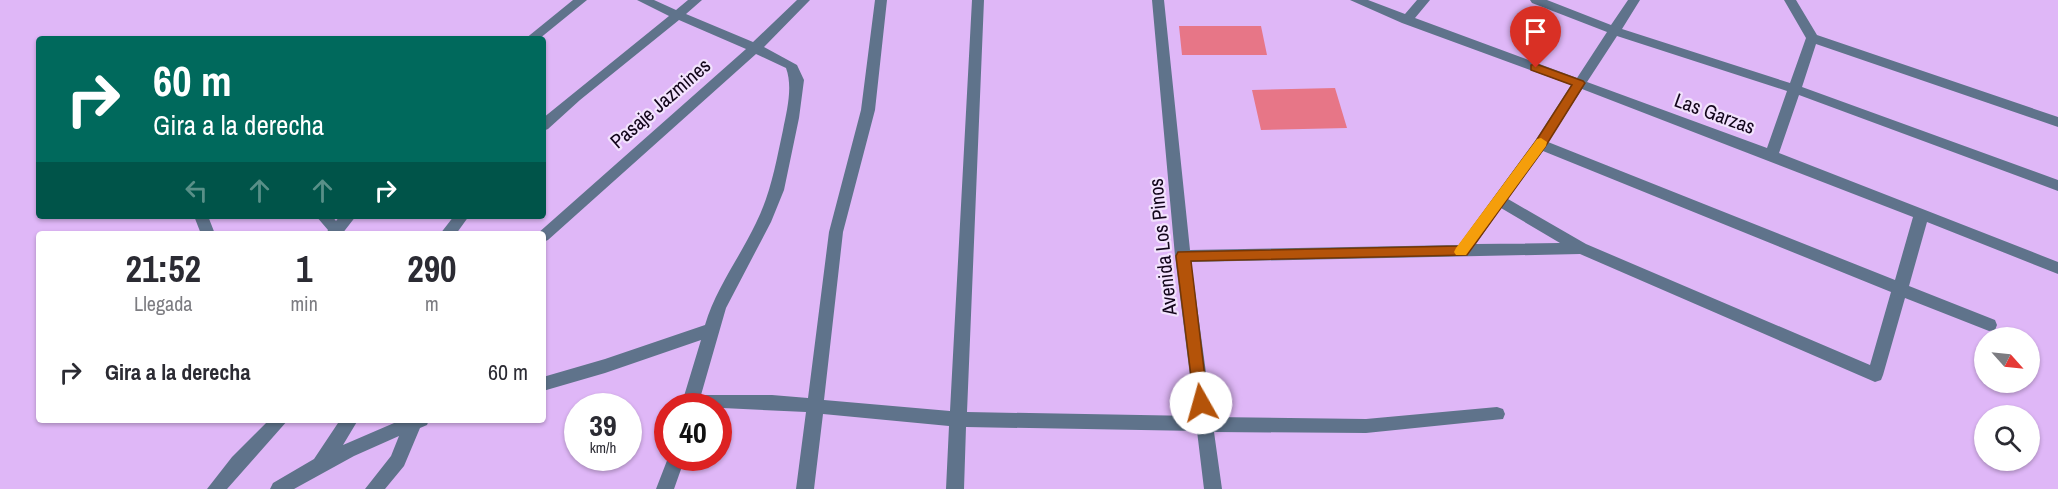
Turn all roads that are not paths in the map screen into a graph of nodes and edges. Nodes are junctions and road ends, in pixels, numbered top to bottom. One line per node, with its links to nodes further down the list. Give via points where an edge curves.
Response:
1 (581, 0): 16 (street)
2 (644, 0): 13 (street)
3 (696, 0): 13 (street)
4 (804, 0): 18 (street, Pasaje Jazmines)
5 (880, 0): 43 (street, via 868,110 836,232)
6 (978, 0): 45 (street)
7 (1158, 0): 35 (street, Avenida Los Pinos)
8 (1356, 0): 14 (street, Las Garzas)
9 (1424, 0): 14 (street)
10 (1536, 0): 15 (street)
11 (1634, 0): 15 (street)
12 (1790, 0): 17 (street)
13 (679, 14): 18 (street); 22 (street)
14 (1406, 20): 19 (street, Las Garzas)
15 (1613, 30): 19 (street); 20 (street)
16 (535, 36)
17 (1812, 38): 20 (street); 21 (street)
18 (756, 47): 32 (street, Pasaje Jazmines); 39 (street, via 791,65 797,80 792,118 777,189 764,222 718,308)
19 (1579, 83): 23 (street); 24 (street, Las Garzas)
20 (1795, 89): 24 (street); 25 (street)
21 (2058, 122)
22 (546, 123)
23 (1540, 144): 26 (street); 37 (street)
24 (1771, 155): 27 (street, Las Garzas)
25 (2058, 186)
26 (1499, 201): 33 (street); 34 (street)
27 (1922, 213): 36 (street, Las Garzas); 37 (street)
28 (346, 219): 30 (street)
29 (460, 219): 31 (street)
30 (335, 231)
31 (450, 231)
32 (546, 233)
33 (1581, 248): 34 (street); 37 (street, via 1875,375)
34 (1462, 252): 35 (street)
35 (1183, 256): 50 (street, Avenida Los Pinos)
36 (2058, 268)
37 (1899, 290): 38 (street)
38 (1989, 325)
39 (712, 329): 40 (street); 41 (street)
40 (546, 383)
41 (693, 393)
42 (732, 404): 43 (street)
43 (816, 405): 45 (street); 57 (street)
44 (1497, 414): 50 (street, via 1366,426)
45 (958, 419): 50 (street); 58 (street)
46 (277, 423): 53 (street)
47 (348, 423): 51 (street)
48 (414, 423): 51 (street)
49 (417, 423): 55 (street, via 398,461)
50 (1203, 424): 59 (street, Avenida Los Pinos)
51 (322, 461): 54 (street)
52 (671, 471): 56 (street)
53 (216, 489)
54 (279, 489)
55 (374, 489)
56 (665, 489)
57 (805, 489)
58 (955, 489)
59 (1213, 489)

